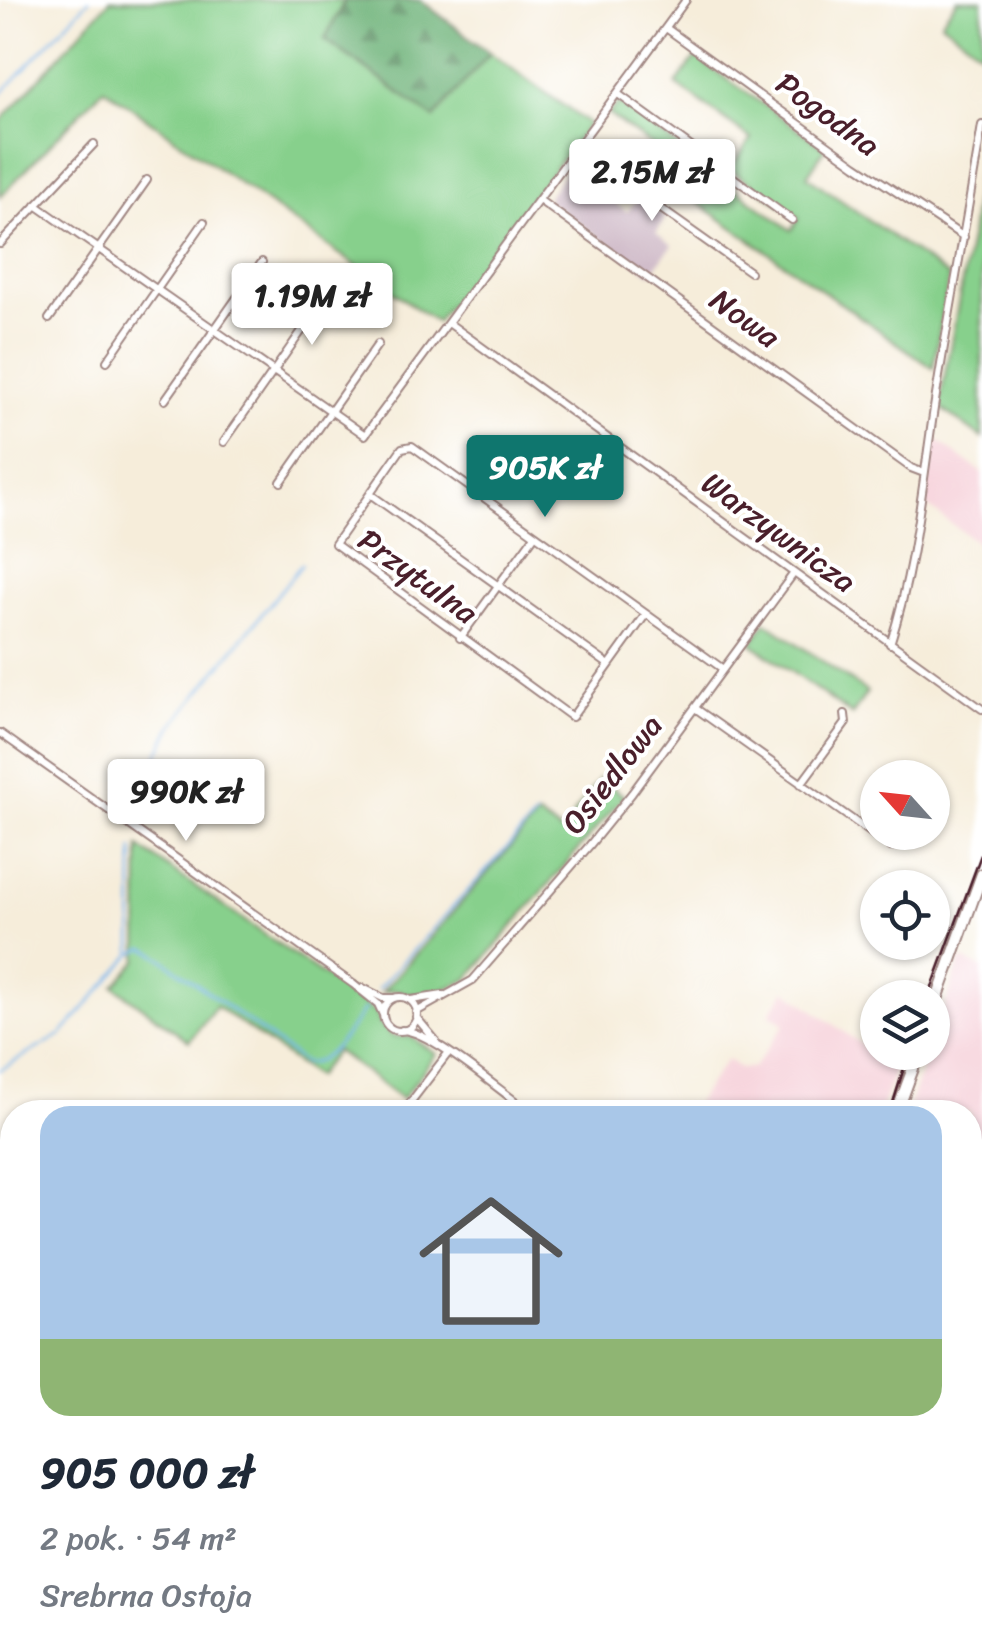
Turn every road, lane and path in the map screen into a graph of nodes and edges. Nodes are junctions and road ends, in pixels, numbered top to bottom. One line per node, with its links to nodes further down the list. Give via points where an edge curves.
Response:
1 (686, 0): 2 (street)
2 (666, 28): 3 (street); 12 (street, Pogodna)
3 (618, 94): 6 (street); 10 (street)
4 (982, 125): 12 (street)
5 (94, 144): 9 (street)
6 (575, 148): 8 (street); 16 (street)
7 (147, 180): 14 (street)
8 (539, 200): 20 (street); 28 (street, Nowa)
9 (36, 205): 13 (street); 14 (street)
10 (792, 220)
11 (204, 222): 17 (street)
12 (964, 237): 28 (street)
13 (0, 244)
14 (99, 248): 17 (street); 19 (street)
15 (262, 262): 21 (street)
16 (750, 272)
17 (157, 290): 21 (street); 23 (street)
18 (322, 302): 24 (street)
19 (50, 319)
20 (450, 324): 26 (street, via 365,435); 32 (street, Warzywnicza)
21 (214, 330): 24 (street); 25 (street)
22 (378, 344): 26 (street)
23 (107, 360)
24 (273, 372): 26 (street); 27 (street)
25 (166, 400)
26 (330, 412): 29 (street)
27 (224, 442)
28 (924, 473): 36 (street, via 905,598)
29 (282, 482)
30 (370, 494): 31 (street, Przytulna, via 405,446 412,446); 33 (street); 35 (street, Przytulna, via 335,547)
31 (534, 535): 33 (street); 34 (street)
32 (794, 573): 36 (street, Warzywnicza); 38 (street, Osiedlowa)
33 (498, 586): 35 (street); 37 (street)
34 (646, 614): 37 (street); 38 (street)
35 (460, 638): 37 (street, Przytulna, via 572,717)
36 (890, 644): 40 (street, Warzywnicza)
37 (609, 665)
38 (723, 669): 39 (street, Osiedlowa)
39 (695, 708): 43 (street); 48 (street, Osiedlowa, via 598,836 473,980)
40 (982, 709)
41 (845, 714): 43 (street, via 846,723)
42 (0, 733): 47 (street)
43 (800, 784): 44 (street)
44 (860, 826)
45 (982, 874): 46 (main road)
46 (944, 980)
47 (353, 984): 49 (street); 52 (street)
48 (454, 992): 50 (street); 51 (street, Osiedlowa)
49 (397, 998): 50 (street); 52 (street)
50 (409, 1000): 53 (street)
51 (428, 1006): 53 (street, Osiedlowa); 55 (street)
52 (384, 1015): 54 (street, via 390,1027)
53 (416, 1015): 54 (street); 55 (street)
54 (402, 1030): 56 (street)
55 (425, 1030): 56 (street)
56 (446, 1050): 58 (street); 59 (street)
57 (912, 1070): 60 (main road)
58 (411, 1100)
59 (514, 1100)
60 (902, 1100)

